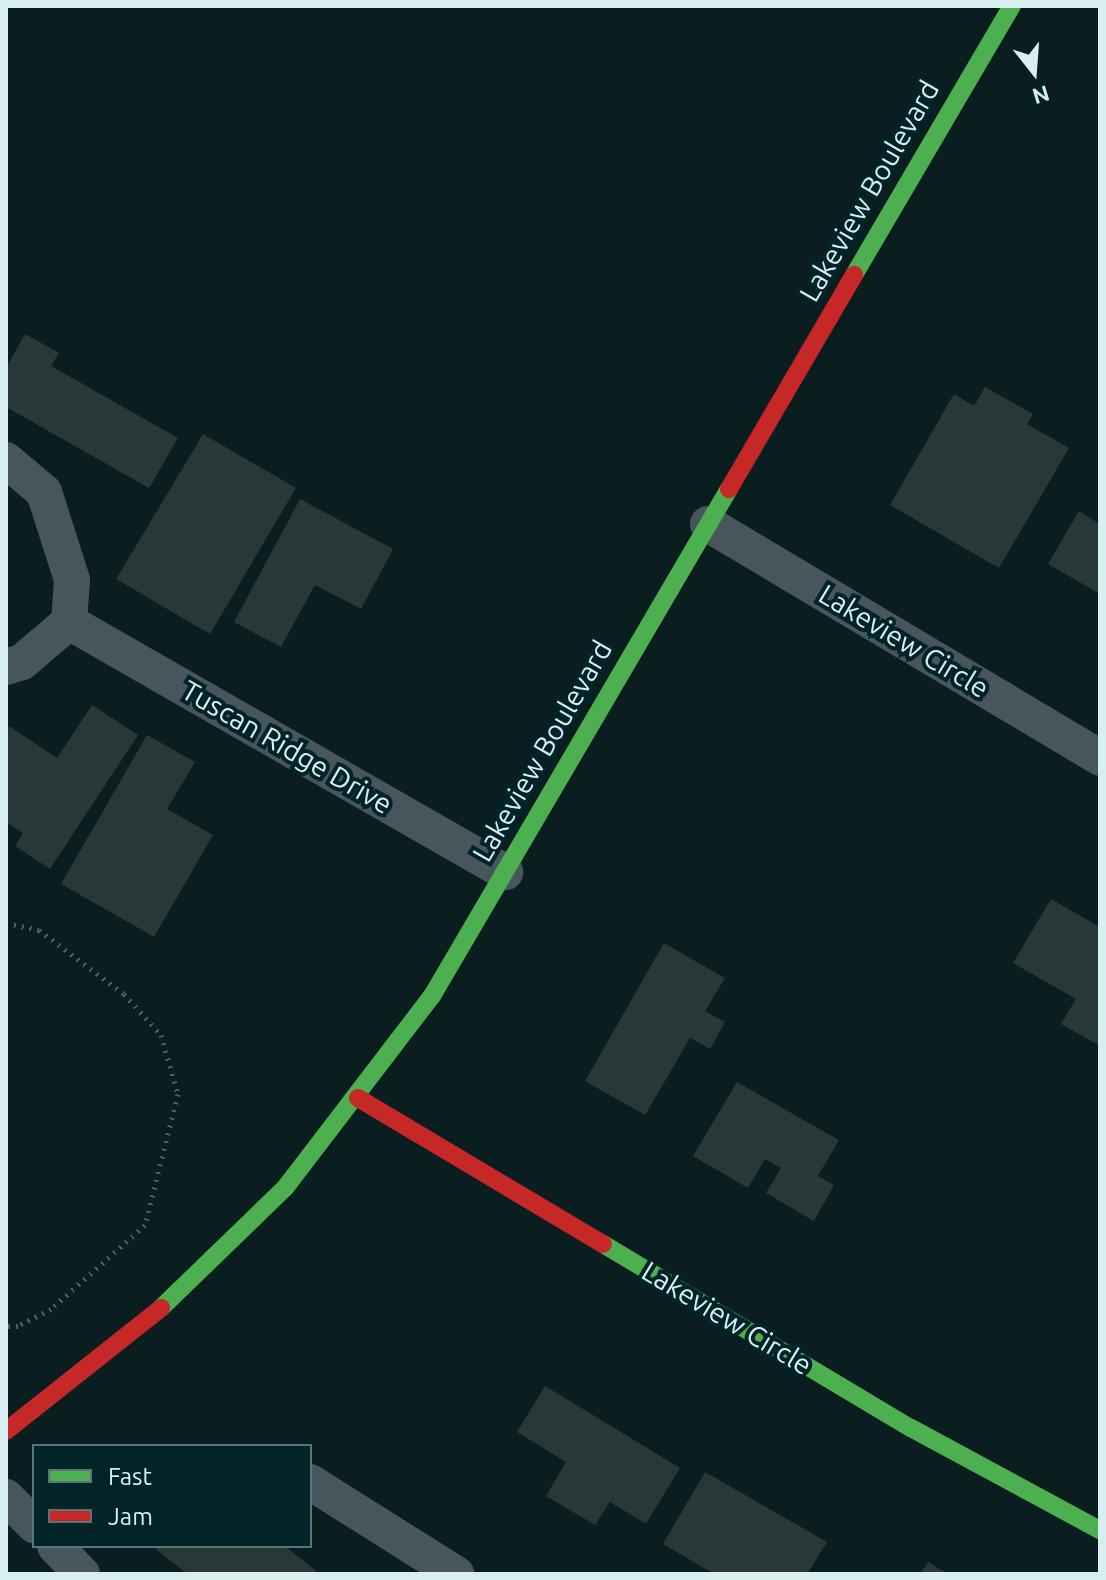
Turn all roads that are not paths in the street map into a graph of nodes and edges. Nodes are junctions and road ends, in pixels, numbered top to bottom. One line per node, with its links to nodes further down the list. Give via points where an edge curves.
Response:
1 (1012, 6): 3 (street, Lakeview Boulevard)
2 (6, 460): 4 (street, via 44,492 59,530 72,580)
3 (708, 524): 6 (street, Lakeview Circle); 7 (street, Lakeview Boulevard)
4 (69, 622): 5 (street, via 22,662); 7 (street, Tuscan Ridge Drive)
5 (6, 667)
6 (1100, 758)
7 (505, 872): 8 (street, Lakeview Boulevard, via 432,996)
8 (358, 1098): 9 (street, Lakeview Boulevard, via 285,1188 187,1288); 13 (street, Lakeview Circle, via 911,1428)
9 (6, 1431)
10 (312, 1483): 16 (street)
11 (6, 1497): 12 (street)
12 (32, 1523)
13 (1100, 1530)
14 (57, 1548): 15 (street)
15 (82, 1574)
16 (456, 1574)

